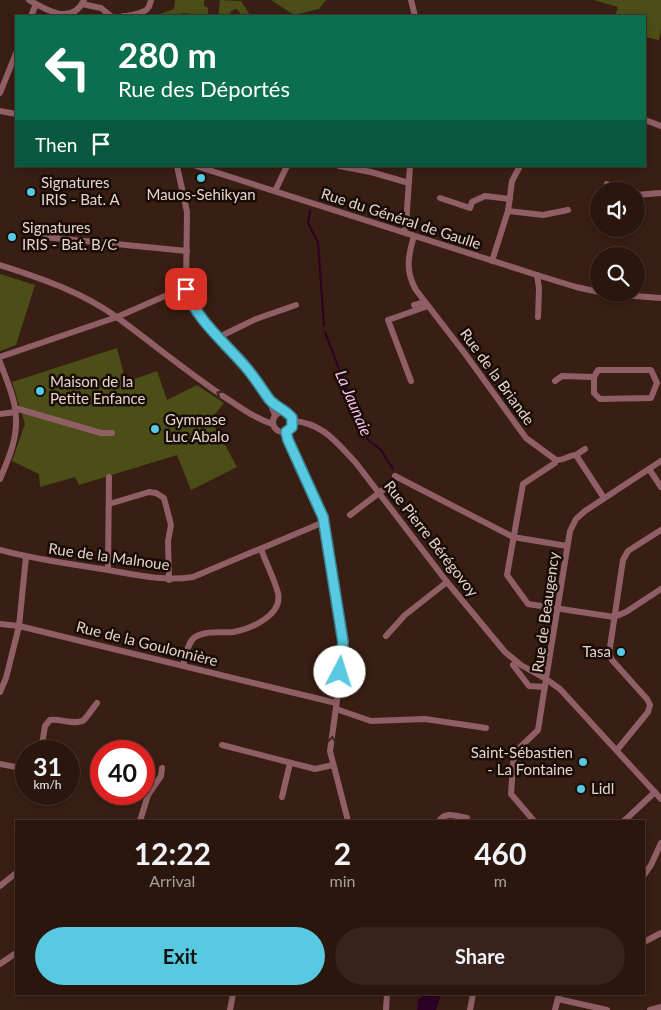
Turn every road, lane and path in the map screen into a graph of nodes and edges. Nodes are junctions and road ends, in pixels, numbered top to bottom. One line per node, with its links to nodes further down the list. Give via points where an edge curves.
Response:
1 (29, 0): 5 (street)
2 (151, 0): 8 (street, via 144,12)
3 (411, 0): 9 (street)
4 (83, 2): 5 (street, via 77,10 65,15); 7 (street)
5 (36, 4): 6 (street)
6 (31, 15)
7 (110, 15)
8 (134, 15)
9 (415, 15)
10 (15, 56): 11 (street)
11 (0, 94)
12 (0, 111): 13 (street)
13 (15, 114)
14 (646, 120): 15 (street)
15 (661, 126)
16 (177, 167): 33 (street, via 187,212)
17 (199, 167): 23 (street, Rue du Général de Gaulle)
18 (287, 167): 23 (street)
19 (344, 167): 22 (street)
20 (410, 167): 22 (street)
21 (520, 167): 27 (street, via 512,182)
22 (409, 183): 30 (street)
23 (275, 191): 30 (street, Rue du Général de Gaulle)
24 (661, 193): 25 (street)
25 (645, 194)
26 (440, 198): 27 (street, via 470,208 472,202 485,196)
27 (510, 199): 29 (street)
28 (568, 210): 29 (street, via 543,215)
29 (508, 211): 34 (street)
30 (404, 232): 31 (street, Rue du Général de Gaulle)
31 (414, 236): 34 (street, Rue du Général de Gaulle); 41 (street, Rue de la Briande, via 408,270 410,280)
32 (44, 237): 33 (street)
33 (187, 251): 37 (street)
34 (492, 261): 36 (street, Rue du Général de Gaulle)
35 (0, 265): 44 (street, via 60,287)
36 (538, 275): 38 (street, Rue du Général de Gaulle); 45 (street)
37 (186, 289): 44 (street); 46 (street, via 192,305)
38 (590, 290)
39 (645, 297): 40 (street)
40 (661, 298)
41 (426, 304): 43 (street); 50 (street, via 388,320); 64 (street, Rue de la Briande, via 526,438)
42 (296, 305): 46 (street)
43 (414, 305)
44 (117, 317): 47 (street); 59 (street, one-way to 44, via 260,420 205,384)
45 (538, 317)
46 (219, 337): 53 (street)
47 (0, 357)
48 (0, 362): 54 (street)
49 (594, 377): 51 (street, via 562,376); 52 (street, via 598,370 651,370); 52 (street, via 594,393 600,400 651,398)
50 (411, 381)
51 (555, 381)
52 (659, 383)
53 (270, 400): 55 (street); 57 (street)
54 (15, 410): 56 (street); 61 (street); 69 (street, via 16,433)
55 (283, 411): 57 (street); 58 (street, via 291,415)
56 (0, 414)
57 (275, 415): 59 (street)
58 (293, 421): 60 (street); 71 (street, Rue Pierre Bérégovoy, via 307,422 327,434)
59 (273, 424): 60 (street, via 278,431)
60 (286, 432): 75 (street)
61 (112, 433)
62 (585, 449): 63 (street)
63 (576, 455): 64 (street); 72 (street)
64 (556, 460): 77 (street, via 523,484)
65 (661, 461): 66 (street, Rue de Beaugency)
66 (649, 469): 70 (street); 72 (street, Rue de Beaugency)
67 (395, 476): 77 (street)
68 (109, 477): 73 (street)
69 (0, 479)
70 (661, 487)
71 (381, 492): 74 (street); 84 (street, Rue Pierre Bérégovoy)
72 (604, 498): 78 (street, Rue de Beaugency, via 576,519)
73 (109, 504): 82 (street); 83 (street, via 150,492 164,498 171,525)
74 (350, 515)
75 (324, 522): 79 (street, Rue de la Malnoue); 97 (street, via 343,642)
76 (661, 530): 87 (street, via 624,555)
77 (513, 537): 78 (street); 86 (street, via 507,576 528,604)
78 (567, 546): 86 (street, Rue de Beaugency)
79 (260, 549): 83 (street, Rue de la Malnoue, via 193,577); 91 (street, via 278,593 278,604 272,614 235,632 204,633 195,638 189,645)
80 (0, 550): 81 (street, Rue de la Malnoue)
81 (26, 557): 82 (street, Rue de la Malnoue); 89 (street)
82 (108, 570): 83 (street, Rue de la Malnoue)
83 (169, 580)
84 (447, 582): 90 (street, via 405,615); 93 (street, Rue Pierre Bérégovoy, via 505,652)
85 (661, 589): 87 (street)
86 (558, 609): 87 (street); 93 (street, Rue de Beaugency)
87 (614, 618): 101 (street, via 609,654 650,705 648,712)
88 (0, 624): 89 (street, Rue de la Goulonnière)
89 (19, 626): 91 (street, Rue de la Goulonnière); 95 (street)
90 (386, 636)
91 (183, 665): 97 (street, Rue de la Goulonnière)
92 (513, 665): 94 (street, via 529,686)
93 (546, 679): 94 (street); 101 (street, Rue de Beaugency, via 560,689)
94 (545, 687): 116 (street, via 538,730 514,753 511,794)
95 (0, 692)
96 (97, 703): 99 (street, via 84,720 50,720 45,726)
97 (336, 706): 98 (street, Rue de la Goulonnière, via 371,721 425,719); 104 (street, one-way to 97, via 330,751)
98 (486, 728)
99 (43, 740)
100 (222, 745): 102 (street)
101 (617, 750): 108 (street, Rue de Beaugency)
102 (290, 763): 104 (street, via 315,769); 109 (street)
103 (0, 764): 105 (street)
104 (333, 765): 114 (street)
105 (15, 767)
106 (162, 768): 107 (street, via 161,776)
107 (155, 783)
108 (655, 792): 110 (street, Rue de Beaugency); 117 (street)
109 (282, 797)
110 (661, 799)
111 (143, 805): 113 (street)
112 (467, 818): 115 (street, via 450,814)
113 (140, 820)
114 (348, 820)
115 (440, 820)
116 (533, 820)
117 (625, 820)
118 (661, 843): 120 (street)
119 (15, 874): 121 (street)
120 (645, 874)
121 (0, 886)
122 (661, 933): 123 (street)
123 (645, 941)
124 (15, 954): 125 (street)
125 (0, 964)
126 (232, 995): 131 (street)
127 (388, 995): 132 (street)
128 (473, 995): 133 (street)
129 (559, 996): 134 (street); 135 (street)
130 (661, 1007): 136 (street)
131 (230, 1010)
132 (386, 1010)
133 (470, 1010)
134 (555, 1010)
135 (607, 1010)
136 (650, 1010)

